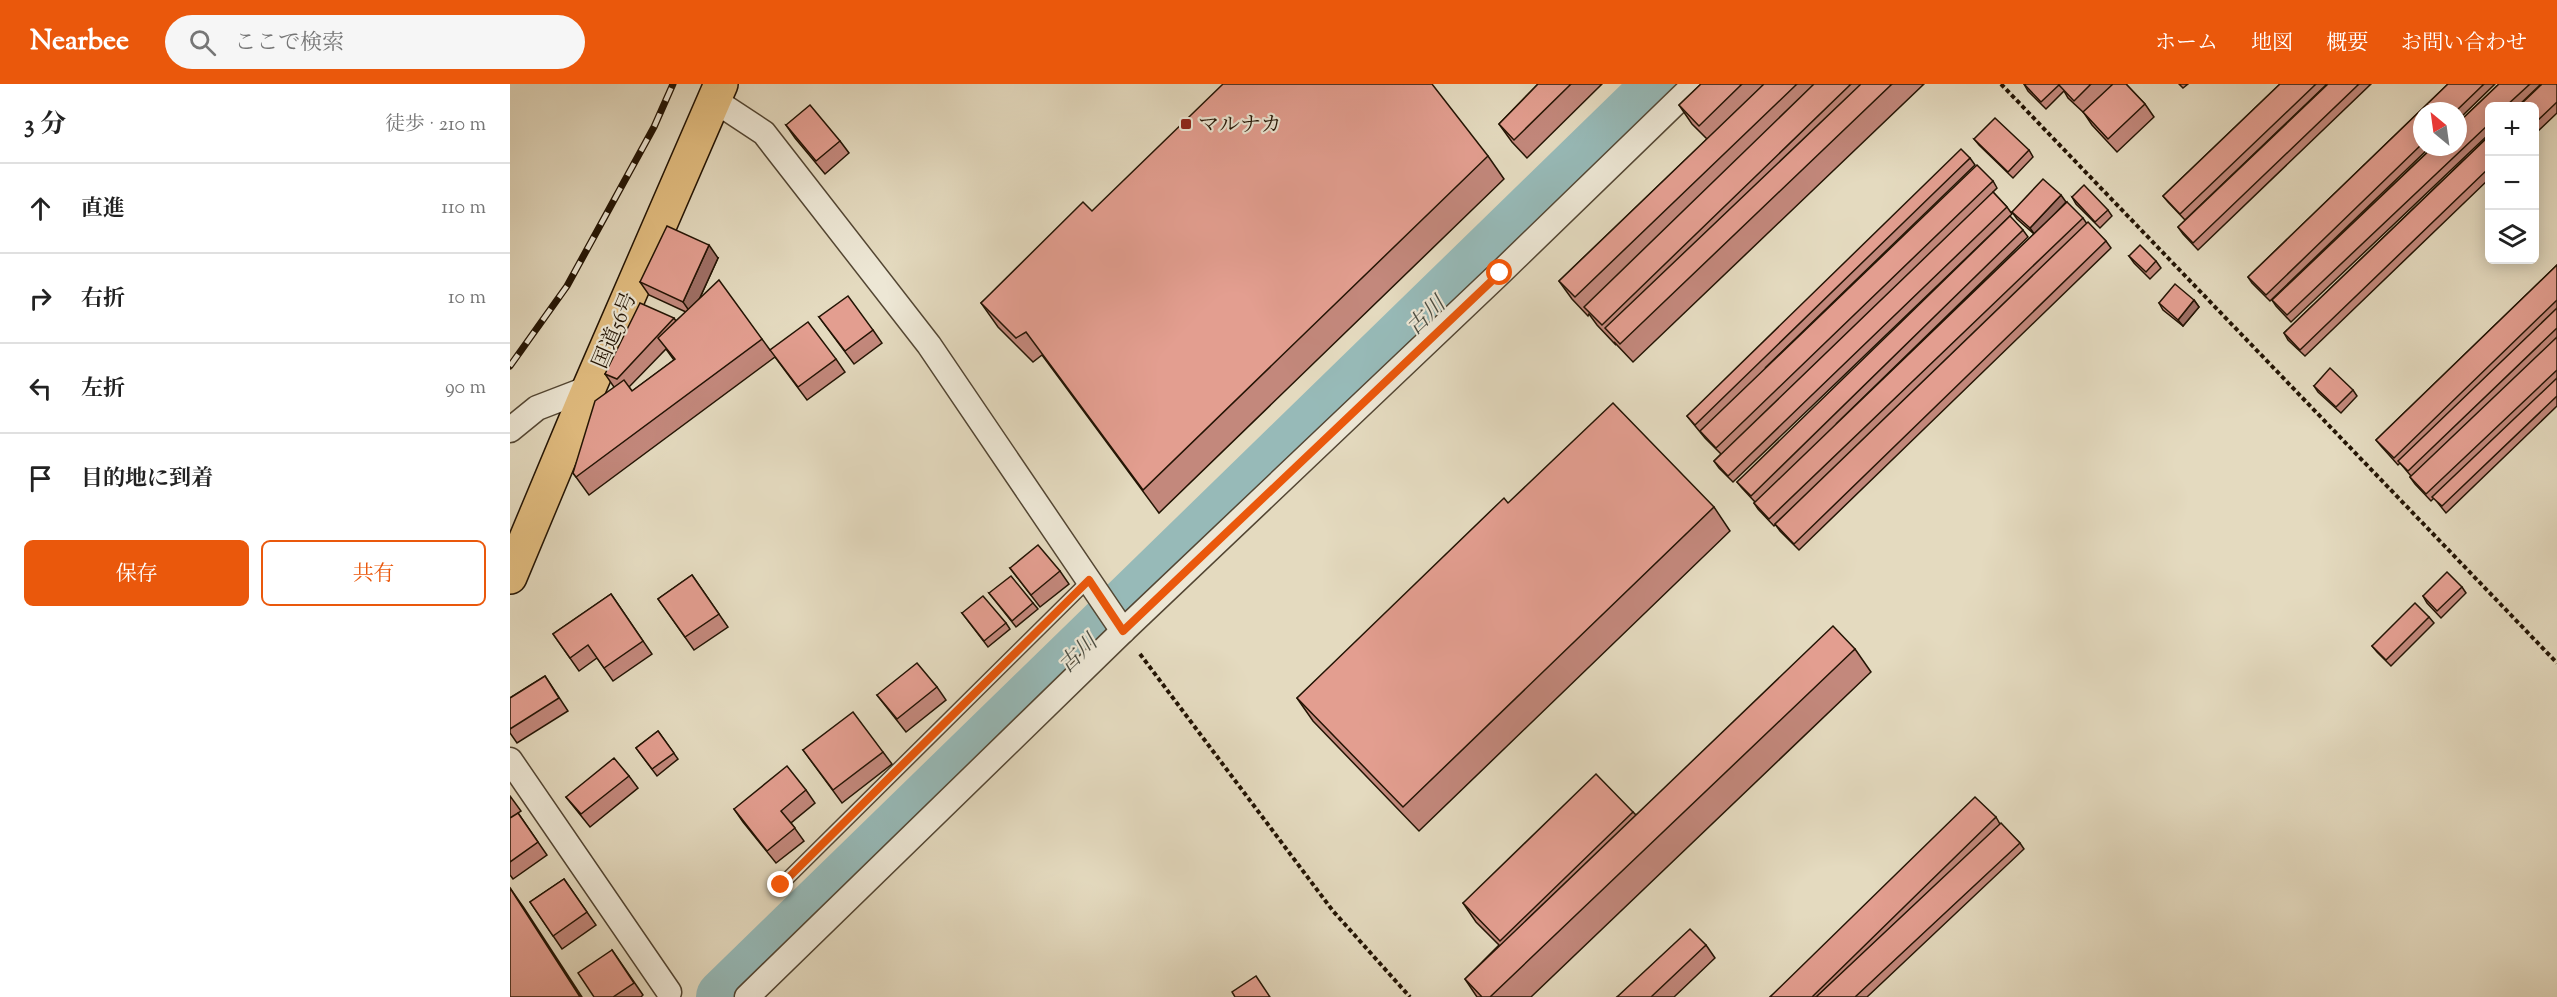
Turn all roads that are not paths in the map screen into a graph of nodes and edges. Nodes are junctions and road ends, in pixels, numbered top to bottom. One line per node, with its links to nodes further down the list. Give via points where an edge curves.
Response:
1 (1695, 84): 7 (street, via 1492,281)
2 (717, 92): 3 (highway, 国道56号); 6 (street, via 764,133 929,345)
3 (589, 388): 4 (street, via 537,408); 5 (highway, 国道56号)
4 (510, 430)
5 (510, 578)
6 (1094, 587): 7 (street); 9 (lane)
7 (1119, 627): 11 (street)
8 (510, 760): 10 (street)
9 (781, 885)
10 (669, 992)
11 (747, 997)

